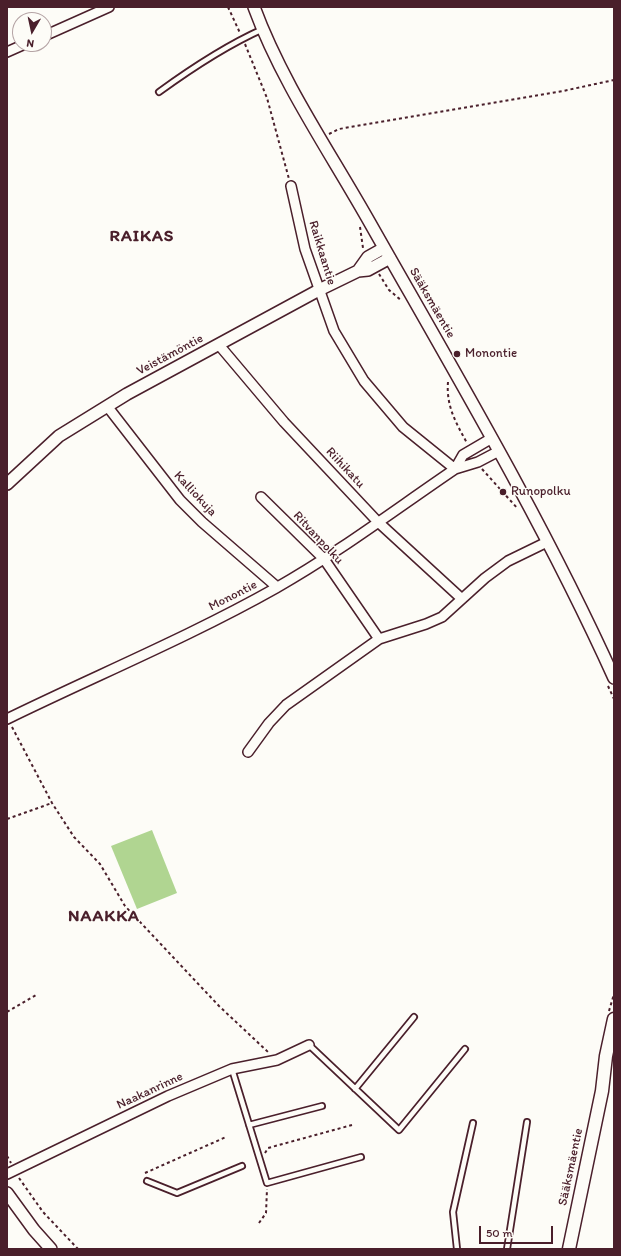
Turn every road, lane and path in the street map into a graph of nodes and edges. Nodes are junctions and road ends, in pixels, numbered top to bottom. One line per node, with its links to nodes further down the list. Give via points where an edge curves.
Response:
1 (109, 7): 5 (street)
2 (228, 7): 6 (path)
3 (254, 7): 4 (street, Sääksmäentie)
4 (262, 30): 6 (lane); 9 (street, Sääksmäentie)
5 (52, 32)
6 (243, 38): 8 (lane, via 194,67); 10 (path, via 267,98)
7 (614, 80): 9 (path, via 339,129)
8 (159, 92)
9 (321, 138): 11 (street, Sääksmäentie)
10 (291, 186): 14 (street, Raikkaantie, via 305,249)
11 (384, 248): 12 (street, Sääksmäentie); 13 (street, Veistämöntie, via 368,257)
12 (390, 258): 13 (street, Veistämöntie, via 368,270); 17 (street, Sääksmäentie)
13 (358, 271): 14 (street, Veistämöntie)
14 (319, 290): 15 (street, Veistämöntie); 19 (street, Raikkaantie, via 334,331 364,381 404,427)
15 (219, 345): 16 (street, Veistämöntie); 22 (street, Riihikatu, via 284,422)
16 (107, 406): 20 (street, Veistämöntie, via 59,436); 25 (street, Kalliokuja, via 180,500)
17 (492, 438): 18 (street, Sääksmäentie); 19 (street, Monontie, via 463,455)
18 (499, 451): 19 (street, Monontie, via 478,462); 23 (street, Sääksmäentie)
19 (455, 469): 22 (street, Monontie)
20 (7, 484)
21 (261, 497): 24 (street, Ritvanpolku)
22 (377, 521): 24 (street, Monontie); 26 (street, Riihikatu)
23 (547, 542): 26 (street, via 508,561); 28 (street, Sääksmäentie)
24 (324, 559): 25 (street, Monontie); 27 (street, Ritvanpolku)
25 (277, 587): 29 (street, Monontie, via 232,612)
26 (462, 599): 27 (street, via 442,616 426,624)
27 (379, 639): 30 (street, via 286,705)
28 (614, 678)
29 (7, 718): 31 (path)
30 (248, 752)
31 (52, 803): 32 (path); 39 (path, via 74,837 100,864 125,906 219,1006)
32 (7, 819)
33 (36, 995): 34 (path)
34 (7, 1012)
35 (414, 1017): 42 (lane)
36 (614, 1019): 43 (main road, Sääksmäentie)
37 (309, 1045): 39 (street, Naakanrinne); 42 (lane)
38 (465, 1049): 42 (lane, via 399,1130)
39 (276, 1060): 41 (street, Naakanrinne)
40 (614, 1060): 43 (main road, Sääksmäentie)
41 (232, 1069): 47 (lane); 54 (street, Naakanrinne, via 168,1096)
42 (355, 1089)
43 (602, 1091): 64 (main road, Sääksmäentie)
44 (322, 1106): 47 (lane)
45 (527, 1122): 63 (lane)
46 (473, 1123): 62 (lane, via 453,1212)
47 (249, 1125): 52 (lane)
48 (352, 1125): 52 (path, via 268,1148)
49 (226, 1137): 55 (path)
50 (7, 1156): 54 (path)
51 (362, 1157): 57 (lane)
52 (261, 1163): 57 (lane)
53 (242, 1166): 56 (lane, via 177,1193)
54 (11, 1172): 61 (path, via 43,1212)
55 (144, 1174)
56 (147, 1181)
57 (267, 1183): 59 (path, via 266,1213)
58 (7, 1193): 60 (street)
59 (259, 1223)
60 (51, 1249)
61 (78, 1249)
62 (457, 1249)
63 (507, 1249)
64 (569, 1249)

